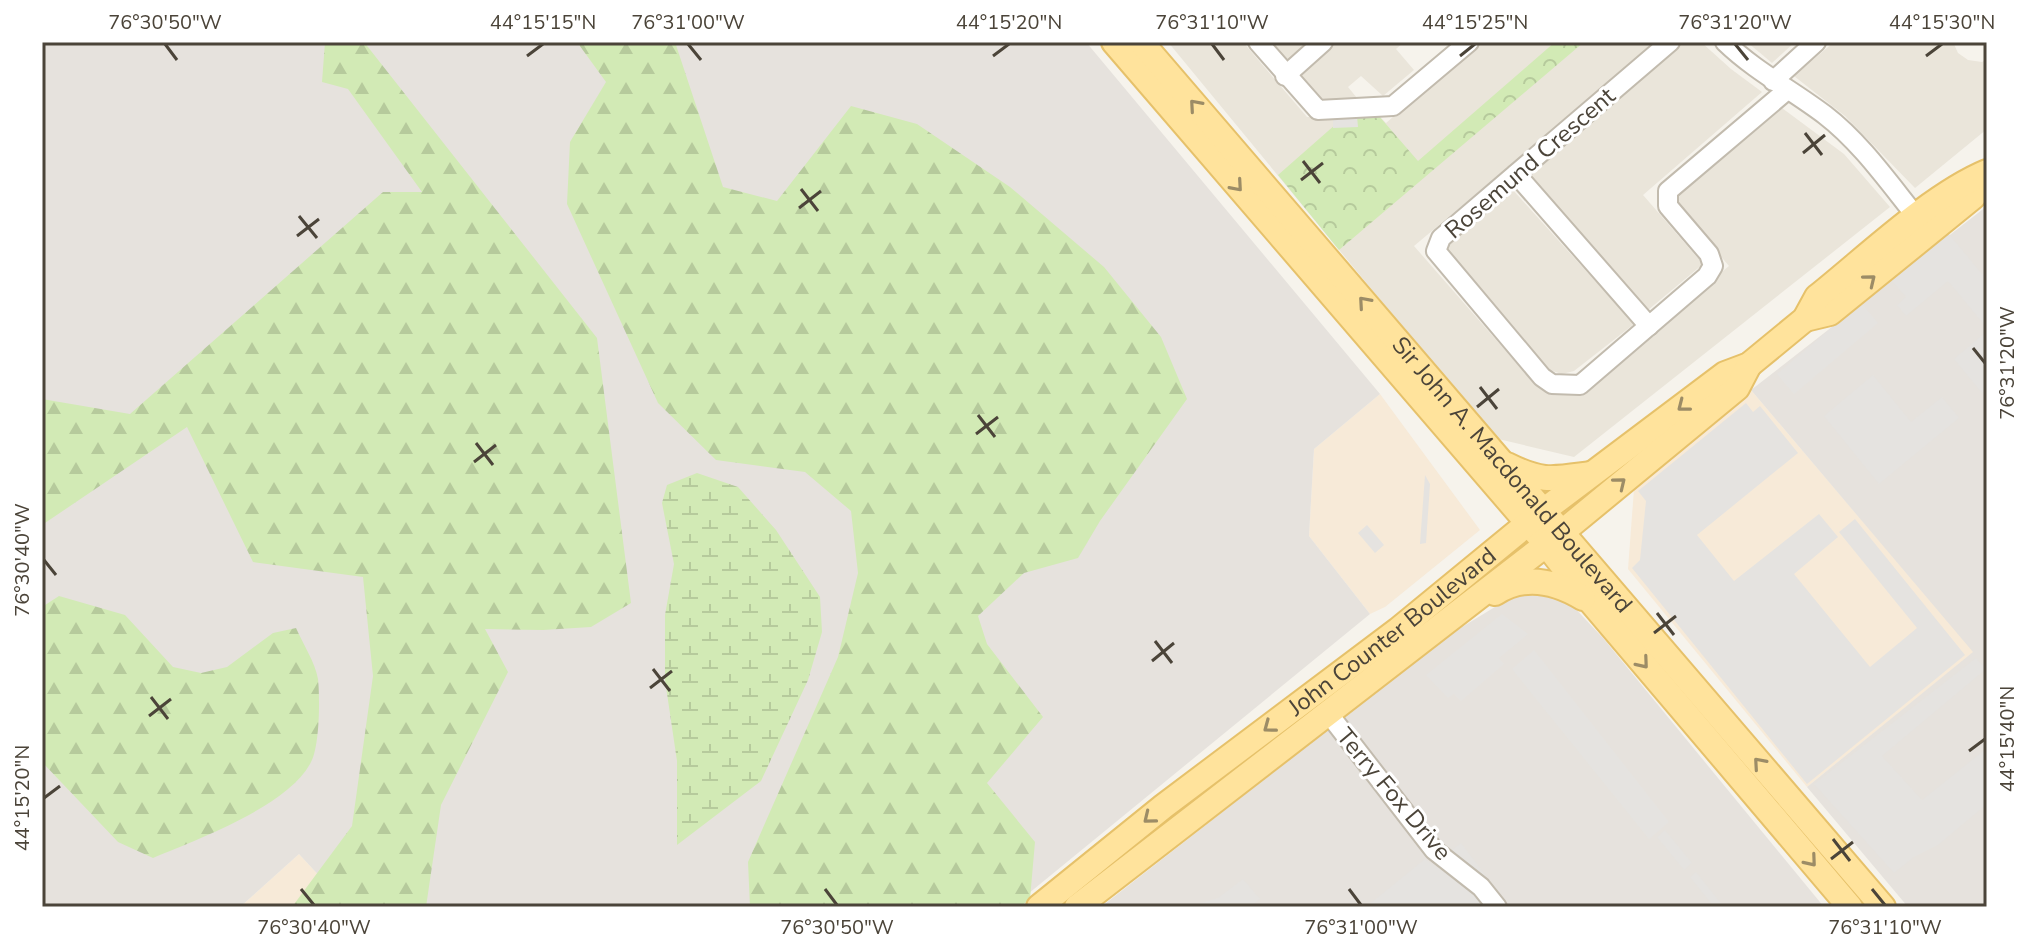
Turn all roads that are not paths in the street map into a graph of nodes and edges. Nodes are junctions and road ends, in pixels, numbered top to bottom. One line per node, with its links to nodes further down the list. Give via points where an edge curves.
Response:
1 (1114, 42): 18 (main road, Sir John A. Macdonald Boulevard, one-way to 18)
2 (1141, 42): 16 (main road, Sir John A. Macdonald Boulevard, one-way to 2)
3 (1258, 42): 9 (street)
4 (1323, 42): 9 (street)
5 (1469, 42): 9 (street, via 1393,106 1318,110)
6 (1670, 42): 11 (street, Rosemund Crescent)
7 (1725, 42): 10 (street)
8 (1816, 42): 10 (street)
9 (1285, 76)
10 (1780, 86): 13 (street, via 1854,141); 14 (street, Rosemund Crescent, via 1668,191 1668,206 1713,266)
11 (1516, 174): 14 (street); 14 (street, Rosemund Crescent, via 1441,238 1436,251 1542,377 1552,384 1580,385)
12 (1987, 175): 13 (main road, John Counter Boulevard, via 1963,182)
13 (1923, 224): 15 (main road, John Counter Boulevard, via 1817,297 1805,319)
14 (1649, 326)
15 (1749, 365): 17 (main road, John Counter Boulevard, one-way to 17, via 1725,374); 19 (main road, John Counter Boulevard, one-way to 15, via 1737,388)
16 (1502, 462): 17 (main road, via 1548,480); 18 (main road, Sir John A. Macdonald Boulevard)
17 (1596, 474): 18 (main road, John Counter Boulevard)
18 (1536, 518): 19 (main road, Sir John A. Macdonald Boulevard); 23 (main road, John Counter Boulevard, one-way to 23)
19 (1554, 539): 20 (main road, Sir John A. Macdonald Boulevard); 21 (main road, John Counter Boulevard); 27 (main road, Sir John A. Macdonald Boulevard, one-way to 19)
20 (1592, 603): 21 (main road, via 1563,586 1538,580 1505,586); 26 (main road, Sir John A. Macdonald Boulevard, one-way to 26)
21 (1446, 619): 22 (main road, John Counter Boulevard)
22 (1328, 713): 24 (main road, John Counter Boulevard); 25 (street, Terry Fox Drive, via 1434,850 1481,887)
23 (1039, 907)
24 (1077, 907)
25 (1497, 907)
26 (1850, 907)
27 (1883, 907)

